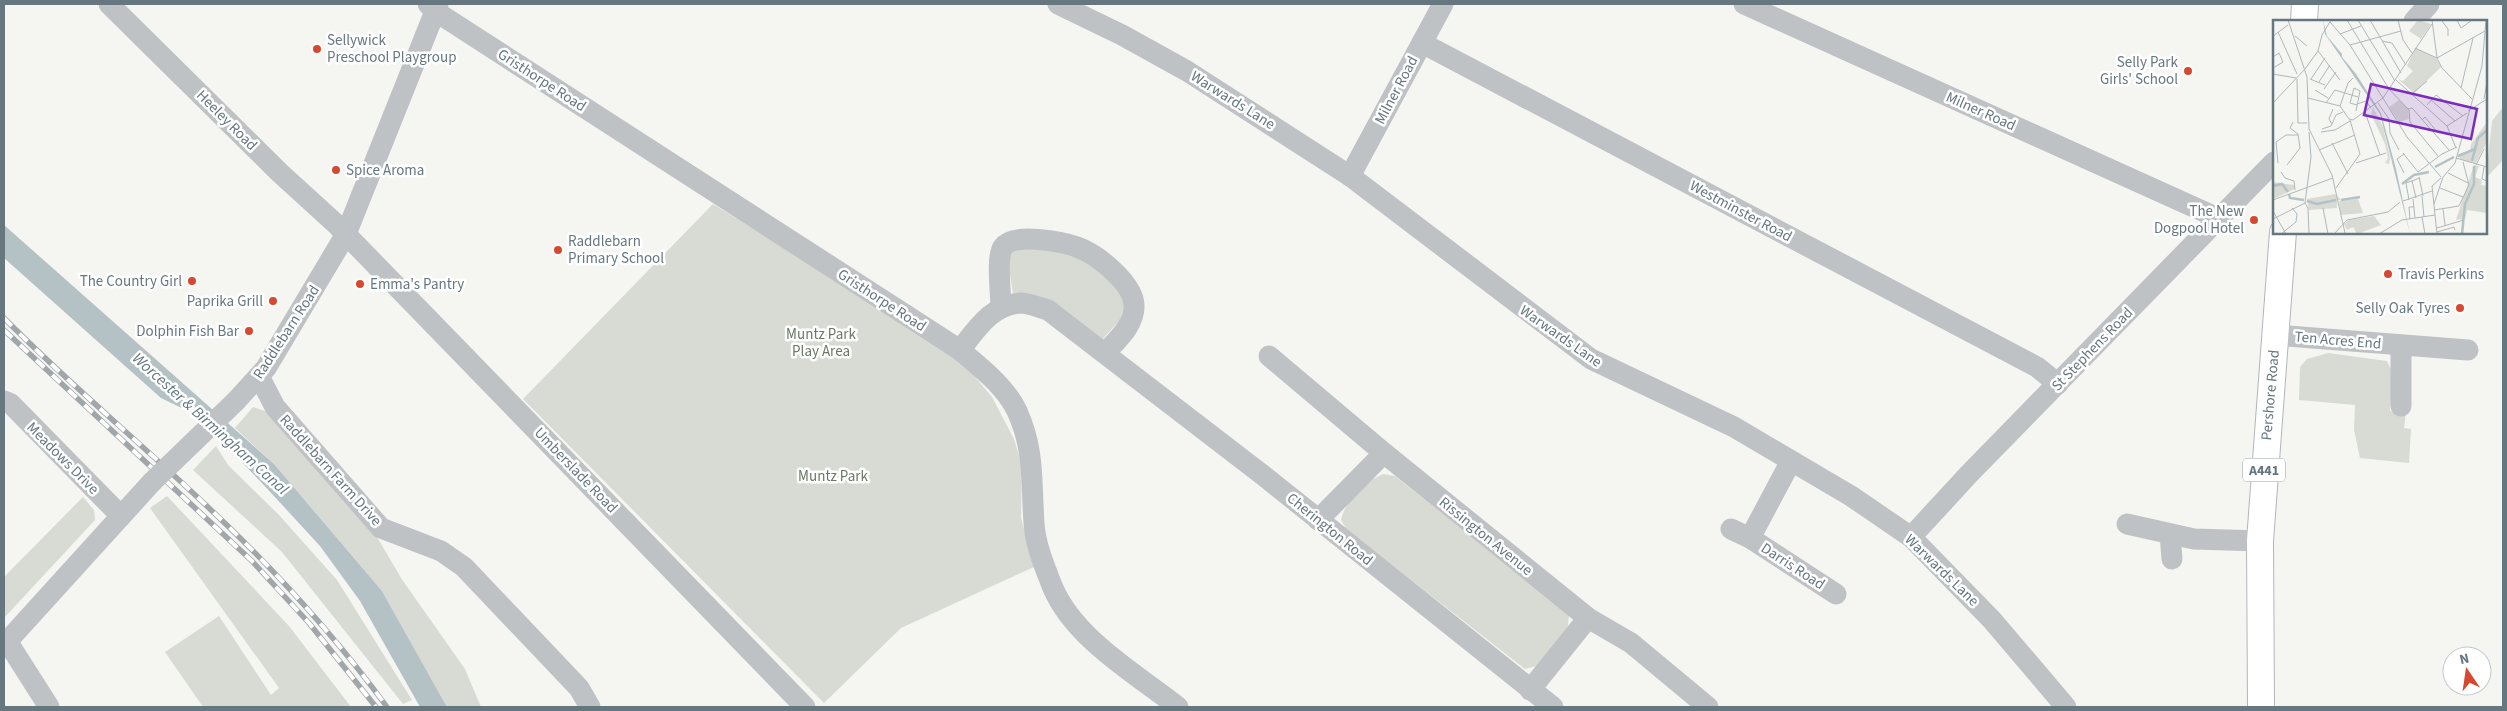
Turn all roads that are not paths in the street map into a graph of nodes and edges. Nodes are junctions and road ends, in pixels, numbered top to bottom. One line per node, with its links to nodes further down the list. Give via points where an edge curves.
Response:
1 (109, 4): 14 (street, Heeley Road)
2 (1058, 4): 12 (street, Warwards Lane, via 1187,71)
3 (1443, 4): 10 (street, Milner Road)
4 (1744, 4): 13 (street, Milner Road)
5 (2305, 4): 8 (main road)
6 (2429, 4): 9 (street)
7 (434, 6): 14 (street, Raddlebarn Road); 19 (street, Gristhorpe Road)
8 (2304, 20)
9 (2415, 20)
10 (1422, 43): 12 (street, Milner Road); 24 (street, Westminster Road, via 2037,367)
11 (2273, 163): 13 (street, St Stephens Road)
12 (1350, 176): 28 (street, Warwards Lane, via 1591,359 1734,427)
13 (2218, 218): 24 (street, St Stephens Road)
14 (346, 234): 23 (street, Raddlebarn Road); 44 (street, Umberslade Road)
15 (2283, 234): 17 (main road, Pershore Road / A441)
16 (1001, 308): 19 (street, Cherington Road, via 985,319); 21 (street, Cherington Road, via 1022,303 1048,310); 21 (street, via 1000,258 1003,247 1009,242 1027,238 1078,247 1109,266 1131,291 1134,306 1129,326)
17 (2275, 336): 18 (street, Ten Acres End); 36 (main road, Pershore Road / A441)
18 (2401, 345): 20 (street, Ten Acres End); 26 (street, Ten Acres End)
19 (960, 350): 45 (street, Gristhorpe Road, via 996,381 1016,410 1032,466 1037,541 1063,606 1082,630)
20 (2468, 350)
21 (1105, 353): 30 (street, Cherington Road)
22 (1269, 356): 27 (street, Rissington Avenue)
23 (259, 376): 29 (street, Raddlebarn Road, bridge); 43 (street, Raddlebarn Farm Drive, via 275,407 381,528 441,552 464,567 579,688)
24 (2058, 384): 34 (street, St Stephens Road)
25 (4, 401): 29 (street, Meadows Drive, via 11,404)
26 (2401, 406)
27 (1384, 453): 30 (street); 39 (street, Rissington Avenue)
28 (1791, 461): 34 (street, Warwards Lane, via 1851,496); 35 (street, Darris Road)
29 (121, 516): 40 (street, Raddlebarn Road)
30 (1318, 520): 41 (street, Cherington Road)
31 (2127, 524): 33 (street)
32 (1731, 529): 35 (street, Darris Road)
33 (2170, 534): 36 (street, via 2194,539); 37 (street)
34 (1911, 537): 48 (street, Warwards Lane, via 1992,620)
35 (1750, 538): 38 (street, Darris Road)
36 (2260, 541): 49 (main road, Pershore Road / A441)
37 (2172, 559)
38 (1836, 594)
39 (1588, 618): 41 (street); 47 (street, Rissington Avenue, via 1630,643)
40 (5, 643): 42 (street)
41 (1530, 690): 46 (street, Cherington Road)
42 (49, 707)
43 (590, 707)
44 (805, 707)
45 (1178, 707)
46 (1553, 707)
47 (1708, 707)
48 (2066, 707)
49 (2261, 707)

